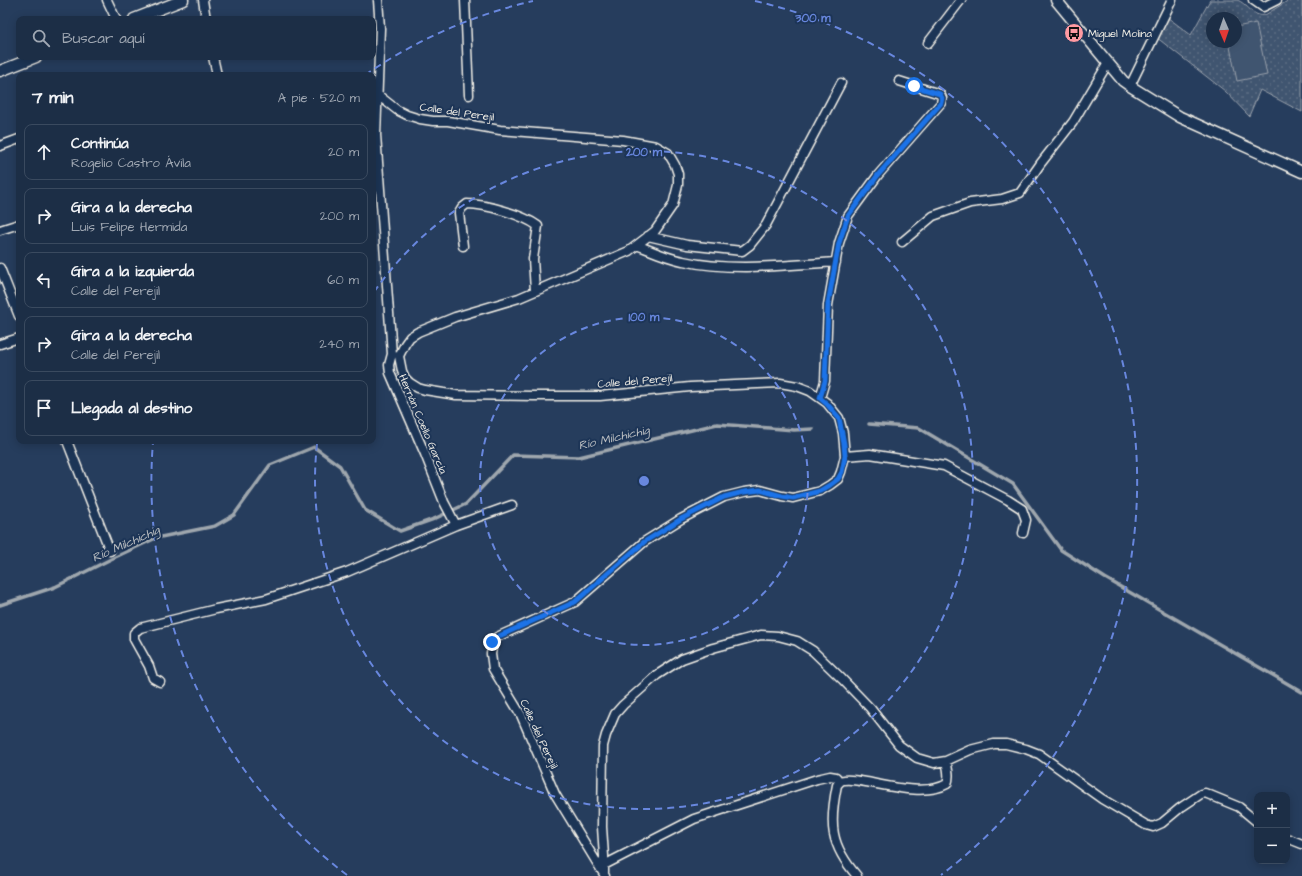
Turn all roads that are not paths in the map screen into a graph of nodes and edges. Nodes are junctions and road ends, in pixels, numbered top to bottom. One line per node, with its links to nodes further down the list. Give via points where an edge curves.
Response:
1 (107, 0): 11 (street)
2 (183, 0): 12 (street)
3 (203, 0): 13 (street)
4 (378, 0): 23 (street, Hernán Coello García)
5 (465, 0): 24 (street)
6 (961, 0): 14 (street)
7 (1056, 0): 17 (street)
8 (1172, 0): 22 (street)
9 (1253, 0): 10 (street, via 1263,7)
10 (1278, 0)
11 (115, 16)
12 (142, 16)
13 (206, 16)
14 (928, 43)
15 (28, 60): 18 (street)
16 (214, 60): 19 (street)
17 (1108, 63): 22 (street); 31 (street, via 1074,122 1041,162 1020,193 1002,199 970,203 932,216)
18 (0, 71)
19 (216, 72)
20 (899, 81): 34 (street, via 940,94 941,103 878,175 848,216)
21 (841, 83): 30 (street, via 766,225 750,245 742,251 686,245)
22 (1130, 86): 27 (street, via 1180,118)
23 (378, 95): 30 (street, Calle del Perejil, via 397,110 420,119 500,130 623,140 656,146 668,153 675,165 678,185 673,205 655,231); 40 (street, Hernán Coello García, via 376,135)
24 (469, 95)
25 (16, 140): 26 (street)
26 (0, 146)
27 (1302, 172)
28 (16, 225): 29 (street)
29 (0, 230)
30 (648, 236): 32 (street, Calle del Perejil)
31 (902, 242)
32 (637, 245): 34 (street, via 684,262 734,267); 36 (street, Calle del Perejil, via 629,251)
33 (463, 246): 36 (street, via 459,213 467,204 480,204 530,220 538,226 533,259)
34 (836, 262): 41 (street, via 828,304 825,381)
35 (0, 268): 37 (street)
36 (536, 291): 40 (street, Calle del Perejil, via 455,317 418,332 410,337)
37 (16, 308)
38 (16, 339): 39 (street)
39 (0, 344)
40 (395, 355): 41 (street, Calle del Perejil, via 410,383 425,390 456,395 600,396 690,387 780,383 797,386); 45 (street, Hernán Coello García, via 389,365 390,373)
41 (820, 398): 43 (street, Calle del Perejil, via 839,418)
42 (68, 444): 47 (street)
43 (845, 456): 46 (street, via 870,454 944,466 1022,509 1026,520); 54 (street, Calle del Perejil, via 838,479 820,491 793,498 760,490 744,492 724,497 681,519 644,542 575,602 494,639 491,654 493,669 521,715 555,794)
44 (512, 505): 45 (street)
45 (454, 521): 48 (street, via 348,572 266,599 140,628 134,633 134,639)
46 (1023, 533)
47 (110, 551)
48 (156, 680)
49 (946, 761): 50 (street, via 947,784 929,789 904,788 857,780); 51 (street, via 983,746 1006,744 1039,754 1102,799 1146,826 1162,824 1180,808 1205,793 1239,807); 54 (street, via 934,763 917,758 899,745 870,708 813,651 802,644 778,636 761,635 743,639 682,659 657,675 615,714 603,746)
50 (840, 782): 54 (street, via 836,777 830,776 817,779 694,819); 55 (street, via 837,785 832,818 835,838 841,855)
51 (1254, 820)
52 (1290, 839): 53 (street)
53 (1302, 844)
54 (604, 871)
55 (857, 876)

